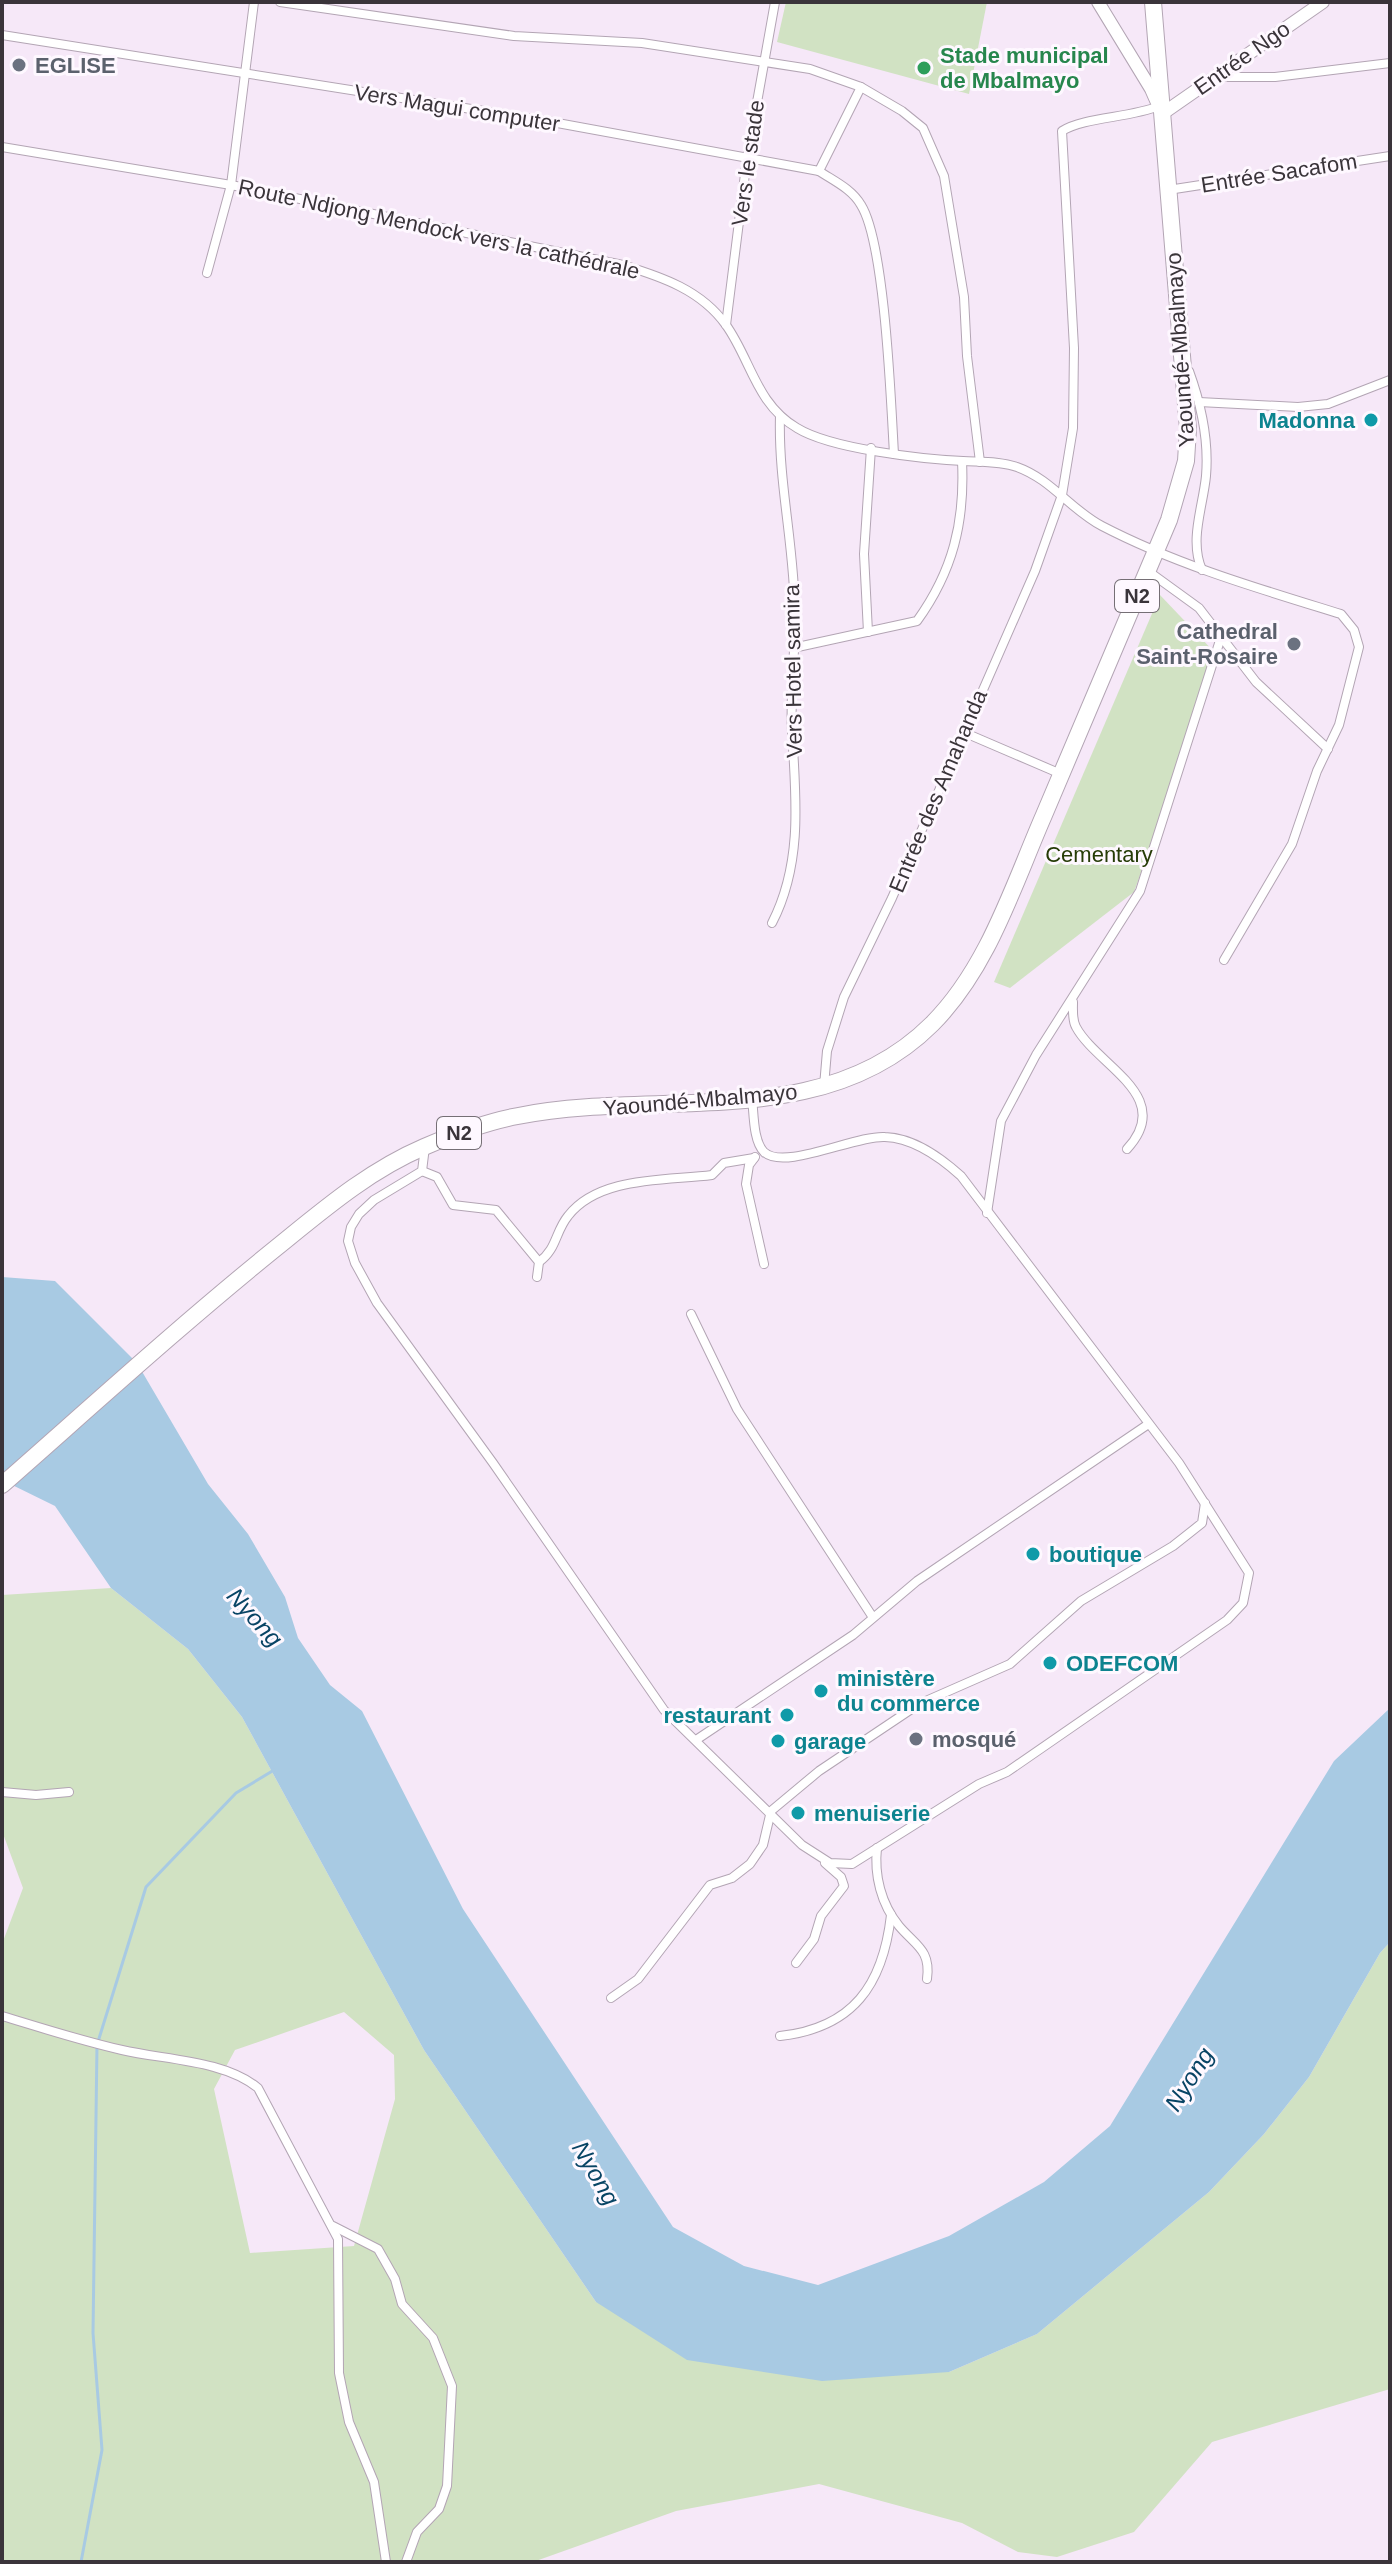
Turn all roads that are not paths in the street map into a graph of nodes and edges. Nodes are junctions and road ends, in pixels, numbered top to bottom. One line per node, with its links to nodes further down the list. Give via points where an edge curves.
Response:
1 (254, 2): 10 (street)
2 (280, 2): 8 (street, via 514,36 642,43)
3 (775, 2): 8 (street, Vers le stade)
4 (1098, 2): 13 (street)
5 (1153, 2): 13 (highway, Yaoundé-Mbalmayo / N2)
6 (1323, 2): 11 (street, Entrée Ngo)
7 (2, 35): 10 (street, Vers Magui computer)
8 (763, 62): 12 (street, via 810,69); 16 (street, Vers le stade)
9 (1390, 63): 11 (street, via 1275,77)
10 (245, 75): 16 (street, Vers Magui computer); 18 (street)
11 (1217, 77): 13 (street, Entrée Ngo)
12 (861, 87): 17 (street); 29 (street, via 923,128 939,157 953,216)
13 (1160, 110): 19 (highway, Yaoundé-Mbalmayo / N2); 30 (street, Entrée des Amahanda, via 1067,127 1060,138 1074,348 1073,428)
14 (2, 147): 18 (street, Route Ndjong Mendock vers la cathédrale)
15 (1390, 156): 19 (street, Entrée Sacafom)
16 (747, 158): 17 (street, Vers Magui computer); 21 (street, Vers le stade)
17 (819, 171): 27 (street, via 852,192 867,214 875,249)
18 (231, 185): 20 (street); 21 (street, Route Ndjong Mendock vers la cathédrale, via 623,265 679,285)
19 (1168, 190): 22 (highway, Yaoundé-Mbalmayo / N2)
20 (207, 273)
21 (726, 325): 25 (street, Route Ndjong Mendock vers la cathédrale, via 749,373)
22 (1182, 352): 24 (street); 31 (highway, Yaoundé-Mbalmayo / N2, via 1186,461)
23 (1390, 380): 24 (street, via 1328,404)
24 (1199, 402): 32 (street, via 1206,445 1197,532)
25 (780, 416): 26 (street, Route Ndjong Mendock vers la cathédrale, via 808,434); 36 (street, Vers Hotel samira)
26 (871, 448): 27 (street, Route Ndjong Mendock vers la cathédrale); 34 (street, via 864,554)
27 (894, 454): 28 (street, Route Ndjong Mendock vers la cathédrale)
28 (962, 461): 29 (street, Route Ndjong Mendock vers la cathédrale); 34 (street, via 962,525 923,612 917,621)
29 (980, 462): 30 (street, Route Ndjong Mendock vers la cathédrale, via 1017,467)
30 (1062, 495): 31 (street, Route Ndjong Mendock vers la cathédrale, via 1099,524); 37 (street, Entrée des Amahanda, via 1035,571)
31 (1157, 549): 32 (street, Route Ndjong Mendock vers la cathédrale); 33 (highway, Yaoundé-Mbalmayo / N2)
32 (1202, 570): 38 (street, Route Ndjong Mendock vers la cathédrale, via 1341,614 1354,630 1359,647)
33 (1148, 571): 35 (street, via 1199,608); 39 (highway, Yaoundé-Mbalmayo / N2)
34 (868, 632): 36 (street)
35 (1222, 634): 38 (street, via 1256,682); 42 (street, via 1140,891)
36 (793, 648): 40 (street, Vers Hotel samira, via 796,829 786,891)
37 (963, 732): 39 (street); 43 (street, Entrée des Amahanda, via 844,997 827,1051)
38 (1328, 749): 41 (street, Route Ndjong Mendock vers la cathédrale, via 1292,844)
39 (1061, 774): 43 (highway, Yaoundé-Mbalmayo / N2, via 992,934 956,997 905,1048 854,1078)
40 (772, 923)
41 (1224, 960)
42 (1073, 1001): 47 (street, via 1074,1024 1141,1103 1141,1126); 50 (street, via 1001,1121)
43 (823, 1088): 44 (highway, Yaoundé-Mbalmayo / N2)
44 (752, 1098): 45 (street); 46 (highway, Yaoundé-Mbalmayo / N2, via 519,1115)
45 (759, 1145): 48 (street); 50 (street, via 769,1156 787,1158 870,1137 902,1140 944,1161)
46 (425, 1146): 49 (street); 56 (highway, Yaoundé-Mbalmayo / N2, via 362,1179)
47 (1127, 1149)
48 (754, 1158): 51 (street, via 724,1163 712,1175 598,1191 566,1217 552,1252); 52 (street, via 746,1184)
49 (422, 1171): 51 (street, via 437,1177 453,1205 496,1210); 59 (street, via 359,1214 349,1236 355,1263 395,1329 598,1619 664,1710)
50 (987, 1213): 55 (street)
51 (539, 1262): 53 (street)
52 (764, 1264)
53 (537, 1277)
54 (691, 1314): 58 (street, via 737,1409)
55 (1147, 1425): 57 (street); 58 (street)
56 (2, 1485)
57 (1205, 1502): 62 (street, via 1202,1523 1081,1601 1010,1664 919,1704 830,1762); 63 (street, via 1249,1573 1248,1591 1236,1612 1007,1772)
58 (872, 1616): 59 (street, via 853,1635)
59 (696, 1740): 62 (street)
60 (2, 1792): 61 (street)
61 (69, 1792)
62 (771, 1811): 64 (street); 68 (street, via 763,1845 750,1864 732,1878 710,1885 638,1979)
63 (877, 1848): 64 (street, via 852,1864); 65 (street, via 877,1877)
64 (818, 1857): 66 (street, via 844,1886)
65 (891, 1915): 67 (street, via 925,1950); 70 (street, via 881,1964 858,2001 825,2027)
66 (796, 1963)
67 (927, 1979)
68 (611, 1998)
69 (2, 2016): 71 (street, via 244,2076 258,2088)
70 (780, 2036)
71 (333, 2226): 72 (street, via 338,2239 339,2373 349,2422 374,2482); 73 (street, via 378,2249 402,2304 433,2338 452,2386 447,2486 439,2509 417,2532)
72 (386, 2562)
73 (406, 2562)

